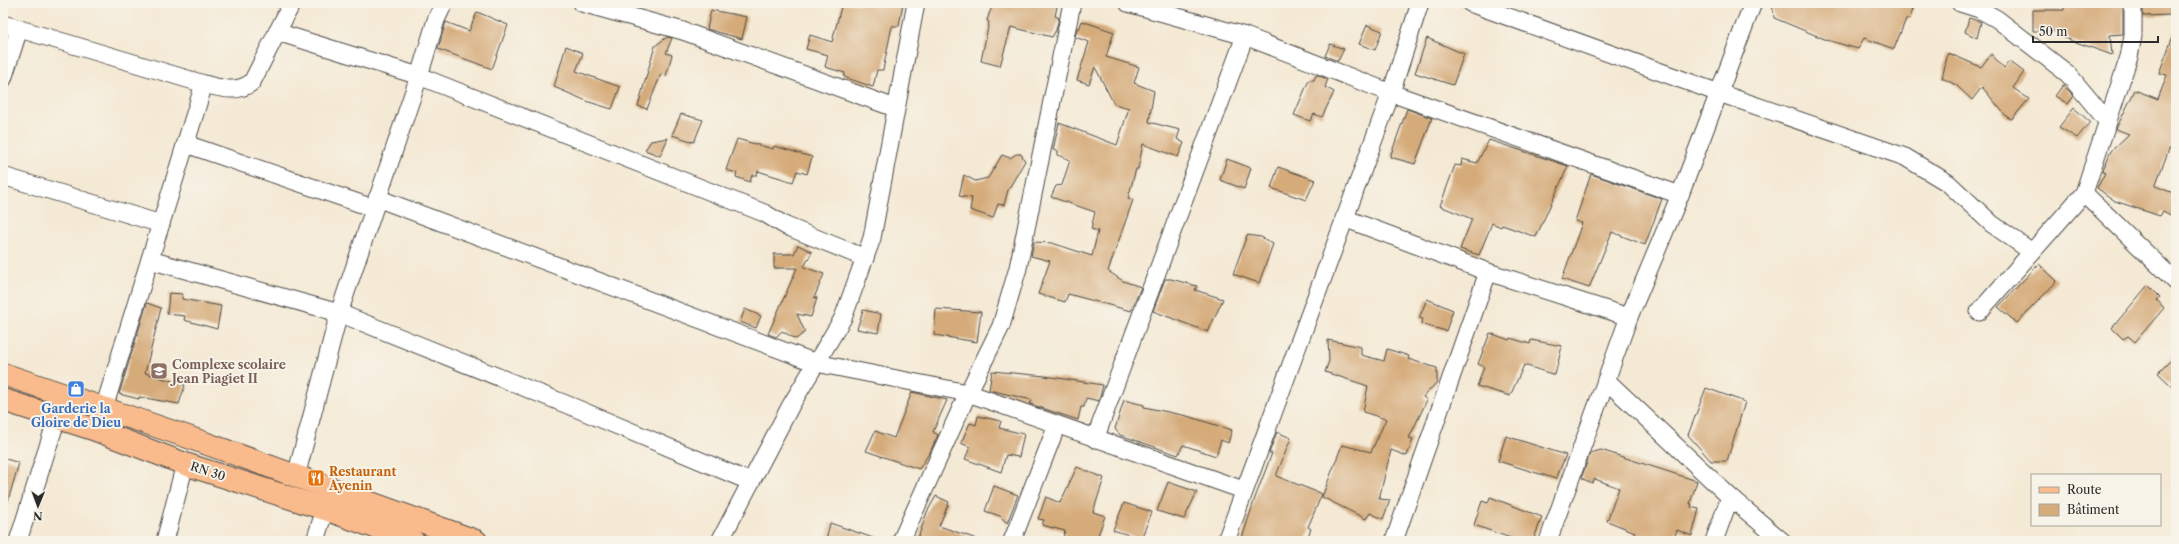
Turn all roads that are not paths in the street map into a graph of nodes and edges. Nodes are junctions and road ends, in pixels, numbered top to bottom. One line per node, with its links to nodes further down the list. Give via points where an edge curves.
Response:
1 (292, 3): 14 (street)
2 (444, 3): 16 (street, via 436,20)
3 (582, 3): 21 (street, via 683,31)
4 (916, 3): 21 (street)
5 (1072, 3): 41 (street, via 1016,276 1001,326)
6 (1128, 3): 15 (street)
7 (1420, 3): 19 (street)
8 (1470, 3): 20 (street)
9 (1754, 3): 20 (street)
10 (1960, 3): 12 (street)
11 (2133, 3): 22 (street, via 2130,57)
12 (1979, 6): 22 (street, via 2068,74)
13 (11, 26): 17 (street); 18 (street)
14 (277, 32): 16 (street); 18 (street, via 252,82 246,87 232,90)
15 (1245, 36): 19 (street); 46 (street)
16 (420, 76): 27 (street); 31 (street, via 758,210 793,229)
17 (3, 79)
18 (204, 84): 23 (street)
19 (1390, 93): 26 (street); 28 (street)
20 (1719, 93): 26 (street); 30 (street, via 1905,156 1948,183 1992,224)
21 (896, 108): 31 (street, via 872,238)
22 (2108, 122): 25 (street)
23 (186, 144): 27 (street); 29 (street)
24 (3, 176): 29 (street)
25 (2084, 193): 30 (street); 34 (street)
26 (1680, 195): 37 (street)
27 (375, 203): 36 (street); 38 (street)
28 (1344, 218): 33 (street); 50 (street)
29 (161, 224): 32 (street)
30 (2032, 252): 35 (street)
31 (865, 258): 38 (street, via 843,318)
32 (150, 260): 36 (street); 43 (street)
33 (1488, 272): 37 (street); 62 (street)
34 (2176, 282)
35 (1979, 312)
36 (338, 313): 48 (street); 49 (street, via 566,404)
37 (1629, 317): 40 (street)
38 (816, 363): 41 (street); 49 (street)
39 (3, 374): 43 (main road, RN 30)
40 (1606, 380): 51 (street); 63 (street)
41 (968, 393): 45 (street); 59 (street)
42 (3, 400): 44 (main road, RN 30 / RN 30)
43 (104, 408): 48 (main road, RN 30)
44 (57, 418): 47 (main road, RN 30 / RN 30, via 94,429); 53 (street)
45 (1057, 425): 46 (street); 60 (street)
46 (1094, 439): 50 (street)
47 (186, 464): 52 (main road, RN 30 / RN 30); 54 (street)
48 (296, 476): 57 (main road, RN 30)
49 (751, 482): 58 (street)
50 (1243, 490): 61 (street)
51 (1730, 497): 64 (street); 65 (street)
52 (325, 509): 55 (street); 56 (main road, RN 30 / RN 30)
53 (18, 541)
54 (165, 541)
55 (315, 541)
56 (413, 541)
57 (476, 541)
58 (720, 541)
59 (901, 541)
60 (1012, 541)
61 (1226, 541)
62 (1394, 541)
63 (1548, 541)
64 (1714, 541)
65 (1782, 541)

